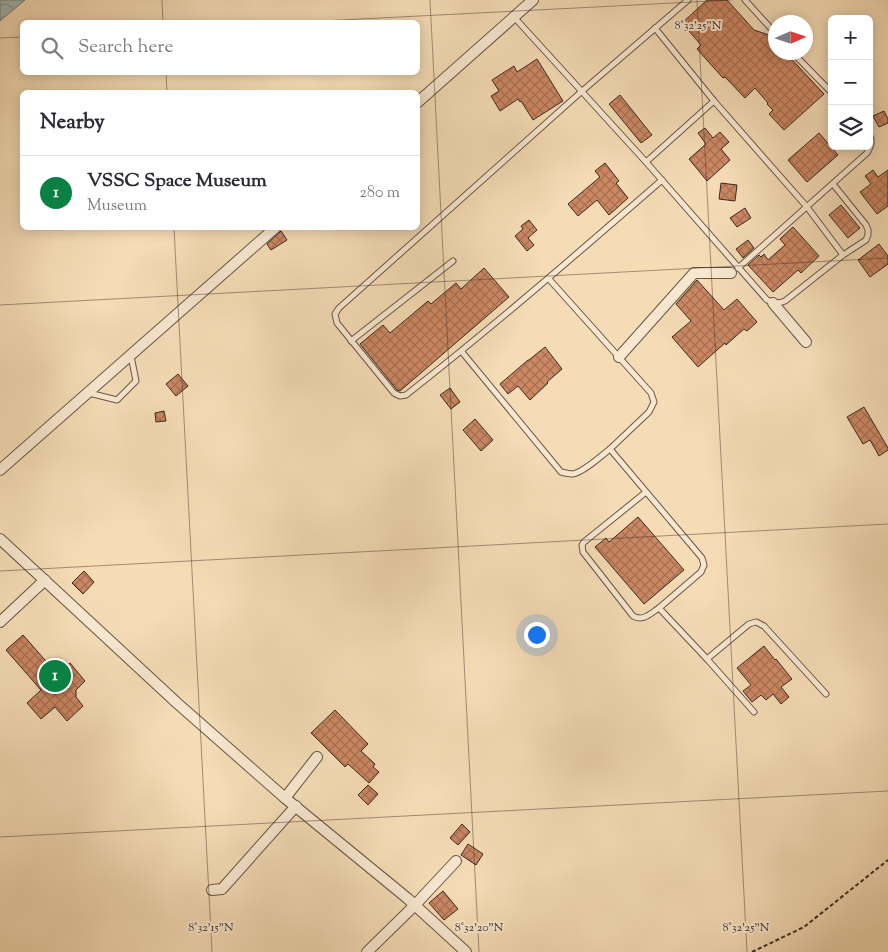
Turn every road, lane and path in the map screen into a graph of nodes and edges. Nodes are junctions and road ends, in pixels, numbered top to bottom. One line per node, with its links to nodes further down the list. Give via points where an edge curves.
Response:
1 (533, 0): 4 (street)
2 (688, 0): 6 (lane)
3 (745, 0): 5 (lane)
4 (514, 17): 9 (lane); 10 (street)
5 (768, 25)
6 (655, 28): 9 (lane); 11 (lane)
7 (800, 60): 8 (lane)
8 (828, 88)
9 (581, 92): 13 (lane); 23 (lane, via 339,308 335,314 337,323)
10 (420, 100)
11 (714, 101): 13 (lane); 16 (lane)
12 (869, 150): 15 (lane)
13 (646, 162): 14 (lane)
14 (662, 180): 20 (lane); 21 (lane)
15 (833, 184): 16 (lane); 18 (lane, via 868,230 866,240)
16 (807, 207): 18 (lane); 20 (lane)
17 (273, 230): 26 (street)
18 (843, 255): 22 (lane, via 785,300)
19 (453, 261): 23 (lane)
20 (735, 270): 22 (lane); 27 (street, via 694,273)
21 (549, 279): 25 (lane); 27 (lane)
22 (773, 303): 24 (street)
23 (351, 342): 25 (lane, via 400,396 406,395)
24 (806, 342)
25 (462, 352): 29 (lane, via 561,472 574,474)
26 (130, 355): 28 (street); 28 (lane, via 136,381 117,400)
27 (619, 357): 29 (lane, via 651,393 654,402 649,412)
28 (88, 393): 30 (street)
29 (610, 449): 31 (lane)
30 (0, 470)
31 (646, 492): 34 (lane, via 704,562 701,572); 34 (lane, via 584,542 582,549 633,616 645,618)
32 (0, 539): 33 (street)
33 (44, 580): 35 (street); 40 (street)
34 (659, 608): 36 (lane)
35 (0, 622)
36 (707, 659): 37 (lane, via 749,624 756,622 764,626); 38 (lane)
37 (826, 694)
38 (754, 712)
39 (317, 757): 40 (street)
40 (286, 798): 41 (street)
41 (296, 806): 44 (street, via 222,889); 45 (street)
42 (888, 860): 48 (path, via 804,927)
43 (456, 861): 45 (street)
44 (212, 890)
45 (415, 905): 46 (street); 47 (street)
46 (367, 952)
47 (466, 952)
48 (752, 952)

